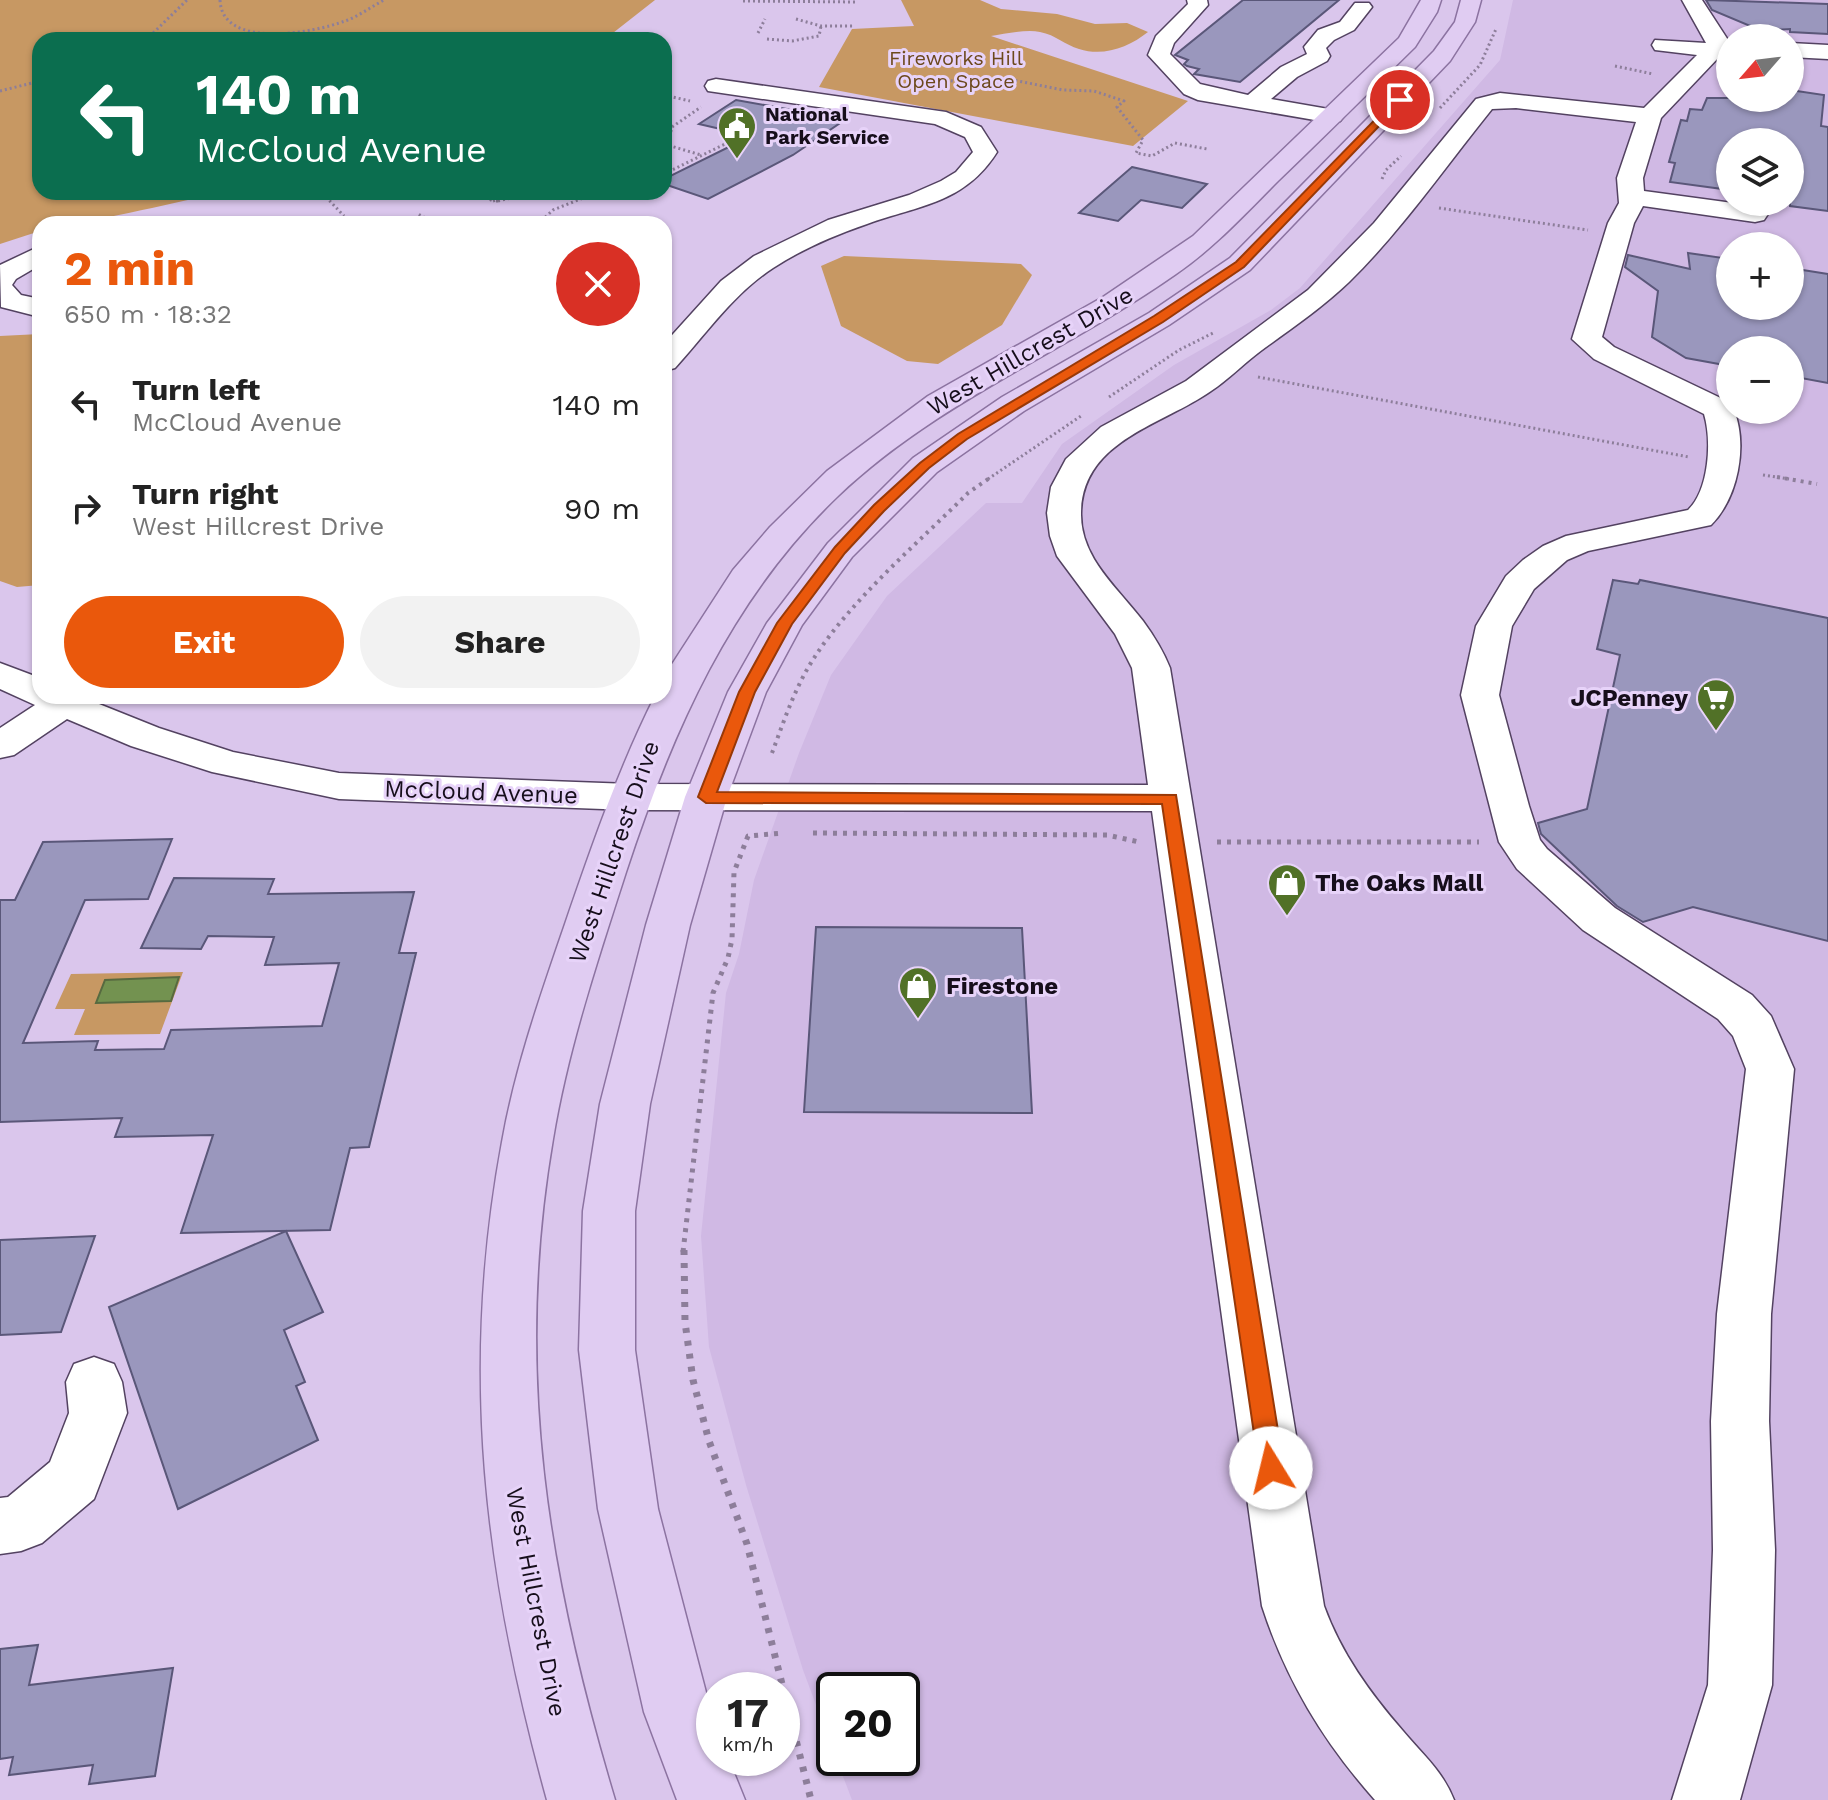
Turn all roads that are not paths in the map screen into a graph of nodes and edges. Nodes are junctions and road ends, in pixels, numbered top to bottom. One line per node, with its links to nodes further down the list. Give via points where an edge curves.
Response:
1 (1197, 0): 15 (street, via 1159,55 1198,92)
2 (1431, 0): 17 (main road, West Hillcrest Drive, via 1407,42)
3 (1692, 0): 6 (street)
4 (1362, 7): 15 (street, via 1347,26 1315,47 1319,56 1289,72)
5 (1484, 8): 36 (main road, West Hillcrest Drive, via 1465,22 1442,56 1240,264 963,437 869,519 785,623 747,692)
6 (1716, 38)
7 (1663, 45): 10 (street)
8 (1804, 51): 9 (street)
9 (1828, 52)
10 (1716, 58)
11 (1716, 61): 18 (street)
12 (1804, 71): 13 (street)
13 (1828, 72)
14 (716, 86): 16 (street)
15 (1253, 103): 17 (street)
16 (858, 108): 19 (street, via 909,124); 23 (street, via 955,123 977,135 985,152 973,168 937,192)
17 (1332, 116): 30 (main road, West Hillcrest Drive, via 1169,269 907,423 822,493 776,542 706,634)
18 (1650, 116): 21 (street, via 1630,178); 37 (street, via 1516,101 1484,104 1320,295 1199,386 1113,431 1086,455 1066,494 1068,534 1087,576 1146,651)
19 (931, 139)
20 (936, 172): 23 (street)
21 (1632, 197): 22 (street); 43 (street, via 1587,339 1604,353 1718,409 1724,419 1718,484 1706,514 1699,518 1578,543 1535,567 1511,594 1494,626 1480,695 1508,806 1532,859 1599,919 1735,1007 1754,1028 1770,1069 1744,1314 1740,1685)
22 (1716, 209)
23 (869, 215): 27 (street, via 753,268 716,298)
24 (32, 258): 25 (street, via 6,273)
25 (0, 285): 26 (street, via 11,301)
26 (32, 306)
27 (672, 352)
28 (0, 674): 29 (street, McCloud Avenue)
29 (32, 686)
30 (672, 697)
31 (53, 704): 34 (street)
32 (77, 704): 35 (street, McCloud Avenue, via 145,737 226,763 339,786)
33 (669, 704): 35 (main road, West Hillcrest Drive)
34 (0, 746)
35 (630, 797): 36 (street, McCloud Avenue); 40 (main road, West Hillcrest Drive, via 558,1017 527,1138 511,1240 505,1371 514,1514 547,1687)
36 (706, 797): 37 (street, McCloud Avenue); 41 (main road, West Hillcrest Drive, via 668,925 625,1104 609,1211 607,1350 628,1509 677,1712)
37 (1170, 798): 42 (street, via 1293,1606 1315,1667 1337,1701)
38 (94, 1382): 39 (street, via 98,1413 73,1480 21,1523)
39 (0, 1526)
40 (581, 1800)
41 (711, 1800)
42 (1420, 1800)
43 (1706, 1800)

